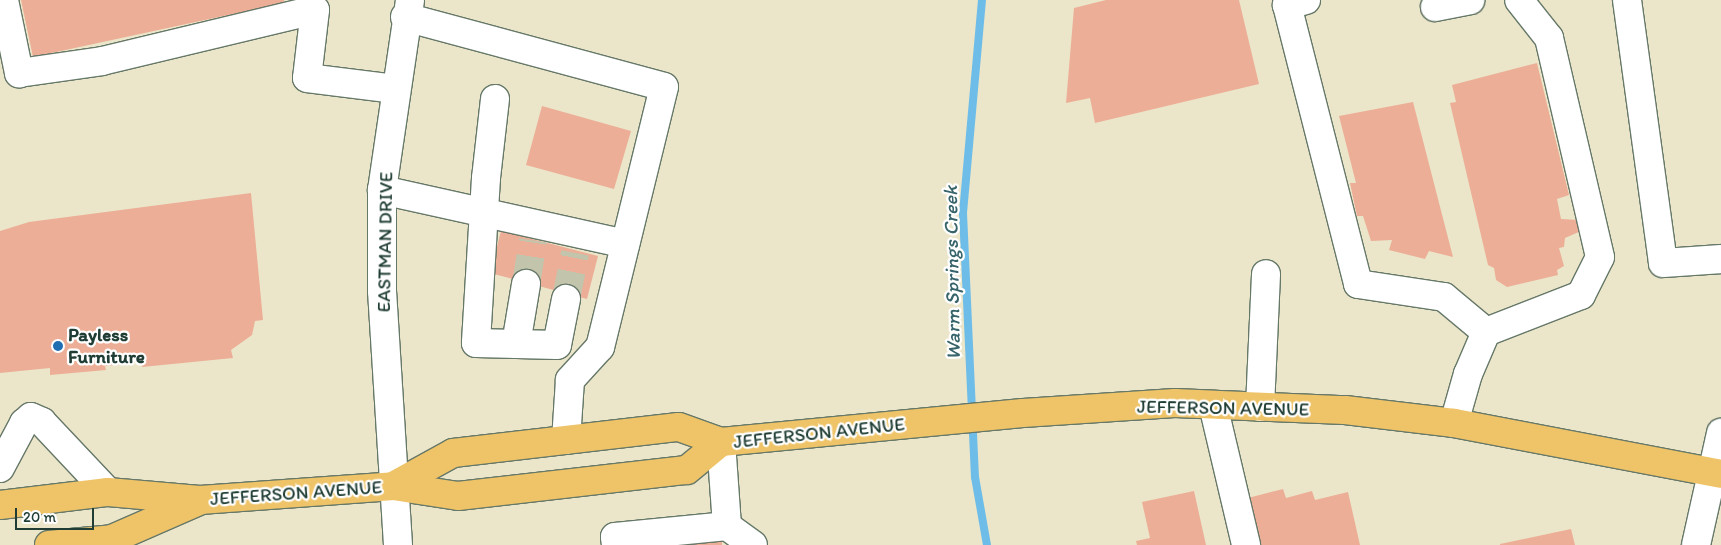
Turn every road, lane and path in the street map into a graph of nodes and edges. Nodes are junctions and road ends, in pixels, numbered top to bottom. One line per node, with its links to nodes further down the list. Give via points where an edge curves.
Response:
1 (4, 0): 6 (street, via 19,73 102,61)
2 (1306, 0): 18 (street, via 1287,5 1358,284 1444,297)
3 (1470, 0): 7 (street)
4 (1520, 0): 18 (street, via 1549,38 1600,257 1581,295)
5 (1627, 0): 14 (street, via 1663,263)
6 (314, 5): 9 (street, via 308,78)
7 (1435, 7)
8 (408, 9): 9 (street, EASTMAN DRIVE); 13 (street, via 664,88)
9 (395, 88): 11 (street, EASTMAN DRIVE)
10 (495, 98): 12 (street)
11 (382, 190): 12 (street); 28 (street, EASTMAN DRIVE, via 382,292)
12 (484, 212): 13 (street, via 535,233 577,244); 19 (street, via 476,343)
13 (625, 244): 24 (street, via 600,347 570,380)
14 (1721, 260)
15 (1266, 274): 21 (street)
16 (526, 284): 19 (street)
17 (566, 299): 19 (street, via 557,345)
18 (1486, 332): 22 (street, via 1468,374)
19 (516, 344)
20 (1213, 405): 21 (main road, JEFFERSON AVENUE); 25 (main road, JEFFERSON AVENUE, via 1176,404 1023,413); 37 (street)
21 (1260, 407): 22 (main road, JEFFERSON AVENUE, via 1346,410)
22 (1454, 423): 27 (main road, JEFFERSON AVENUE)
23 (1721, 433): 27 (street)
24 (566, 440): 25 (main road, JEFFERSON AVENUE, via 679,426); 28 (main road, JEFFERSON AVENUE, via 453,453)
25 (721, 442): 28 (main road, JEFFERSON AVENUE, via 686,470 458,496); 32 (street)
26 (0, 468): 29 (street, via 31,413)
27 (1718, 473): 38 (street)
28 (393, 486): 30 (main road, JEFFERSON AVENUE); 34 (street, EASTMAN DRIVE)
29 (108, 492): 30 (main road, JEFFERSON AVENUE); 31 (main road, JEFFERSON AVENUE)
30 (200, 500): 33 (main road, JEFFERSON AVENUE, via 112,540)
31 (0, 505)
32 (727, 526): 35 (street, via 615,537); 36 (street)
33 (49, 545)
34 (398, 545)
35 (616, 545)
36 (754, 545)
37 (1246, 545)
38 (1696, 545)

